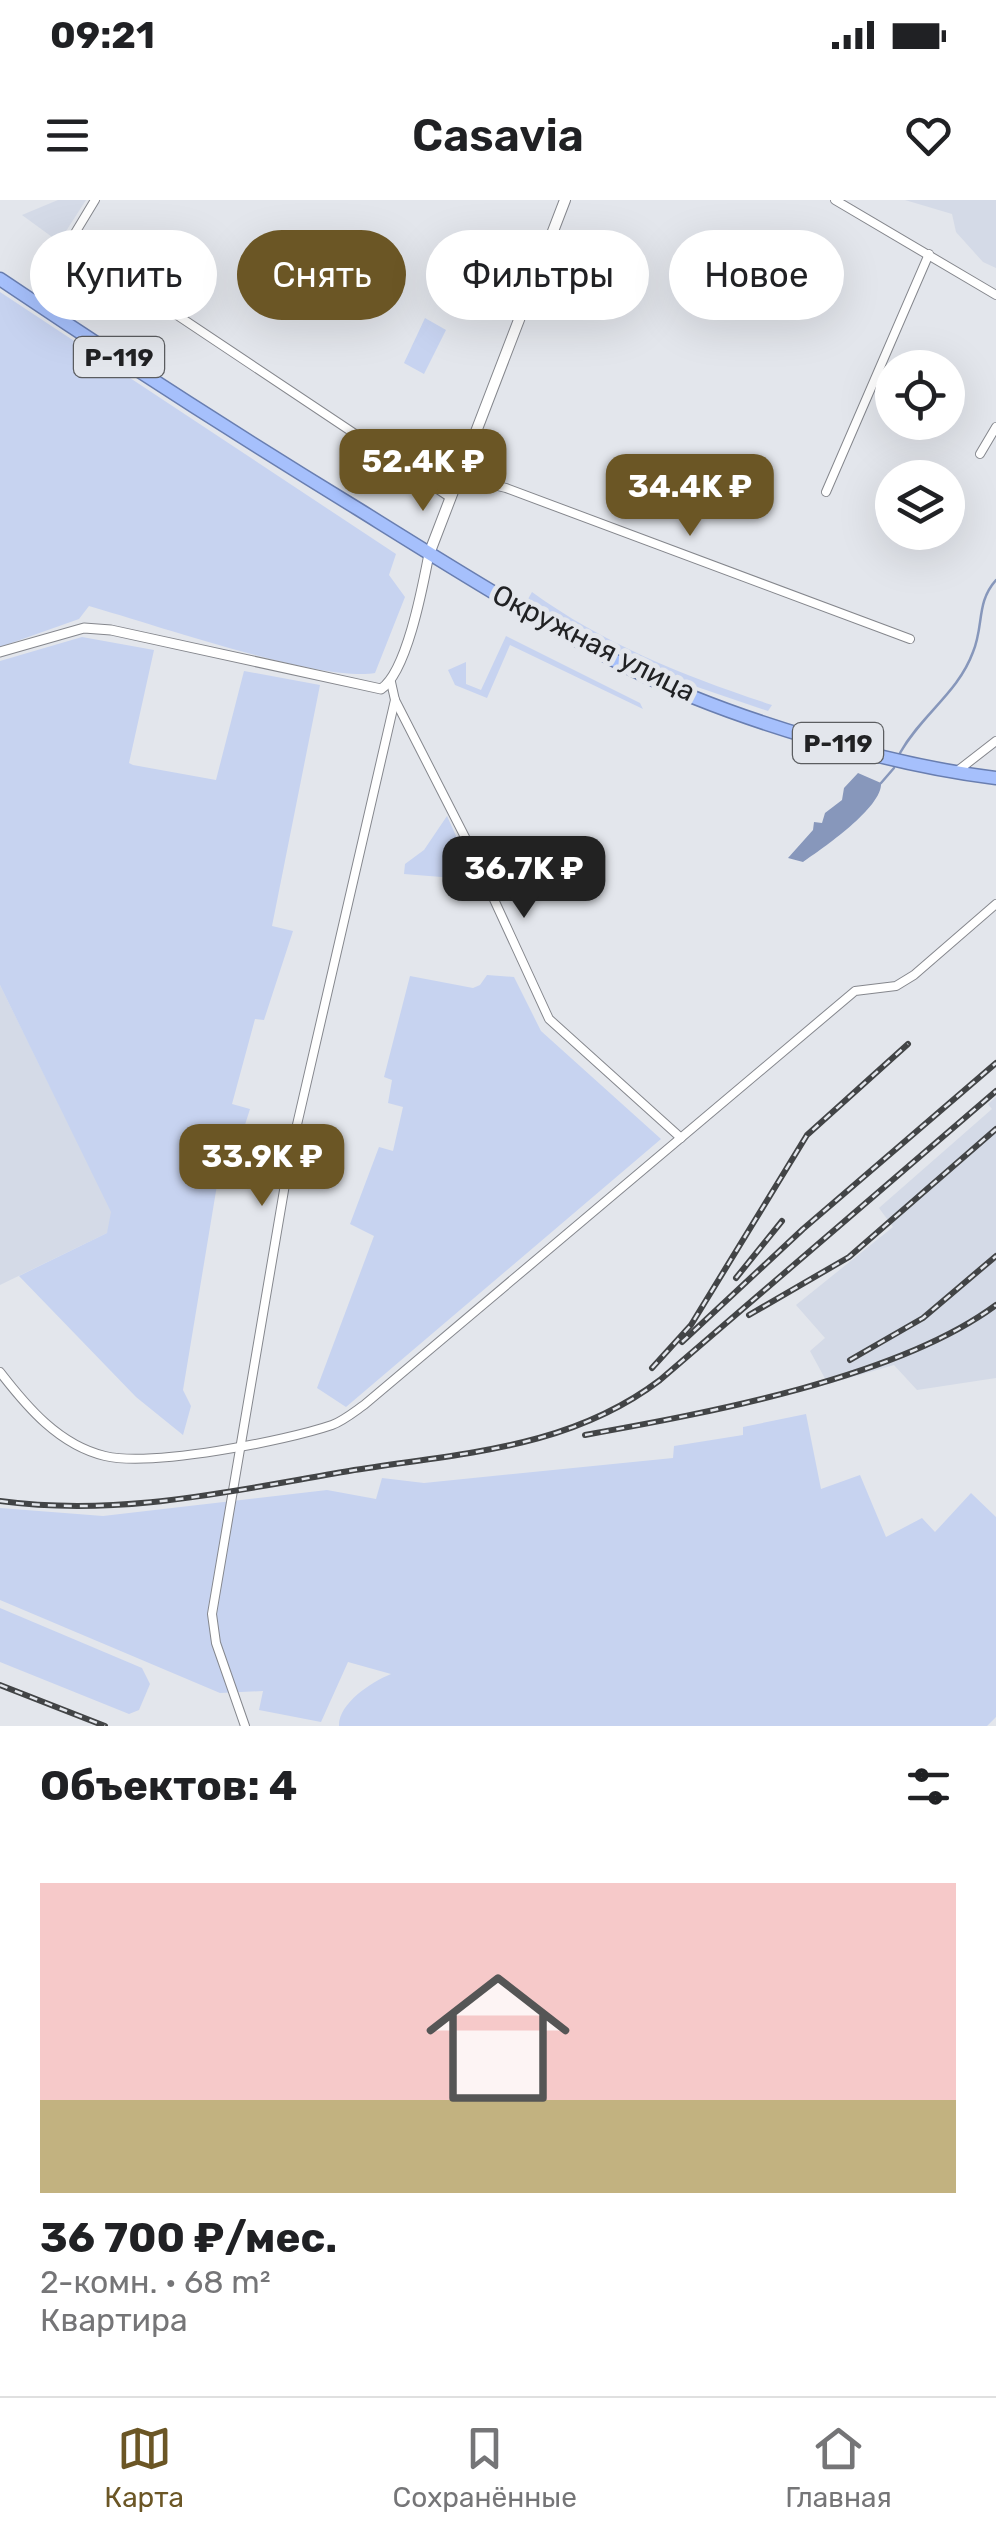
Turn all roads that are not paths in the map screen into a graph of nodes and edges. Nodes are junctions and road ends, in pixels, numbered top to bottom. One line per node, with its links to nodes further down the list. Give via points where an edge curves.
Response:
1 (95, 200): 13 (street, via 69,243)
2 (565, 200): 4 (main road)
3 (835, 200): 5 (street)
4 (553, 230)
5 (930, 254): 7 (street); 12 (street)
6 (0, 279): 14 (highway, Р-119)
7 (996, 295)
8 (519, 320): 11 (main road)
9 (996, 427): 10 (street)
10 (980, 454)
11 (460, 477): 13 (main road); 15 (street, via 506,488)
12 (826, 492)
13 (451, 498): 14 (main road)
14 (430, 554): 17 (street); 20 (highway, Окружная улица / Р-119, via 531,615 685,693)
15 (910, 639)
16 (0, 652): 17 (street, via 98,629 366,688)
17 (391, 682): 18 (street)
18 (396, 700): 23 (street, via 549,1019); 25 (street, via 290,1155)
19 (996, 741): 20 (street)
20 (956, 773): 21 (highway, Окружная улица / Р-119)
21 (996, 778)
22 (996, 904): 23 (street, via 914,975 896,986 856,991)
23 (681, 1138): 25 (street, via 364,1405 334,1424)
24 (0, 1372): 25 (street, via 26,1406 64,1438 106,1456)
25 (239, 1446): 26 (street, via 212,1614)
26 (245, 1726)

